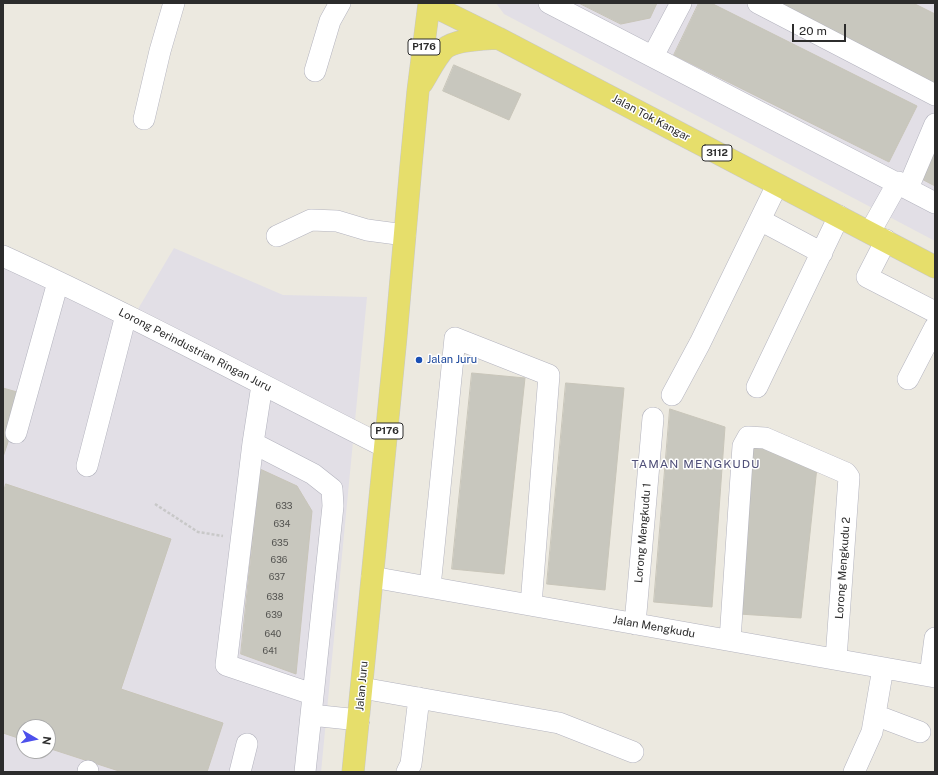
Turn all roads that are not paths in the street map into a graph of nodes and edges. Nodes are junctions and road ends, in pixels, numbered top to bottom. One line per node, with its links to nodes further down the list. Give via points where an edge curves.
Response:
1 (174, 3): 13 (street)
2 (340, 3): 10 (street, via 330,21)
3 (463, 3): 8 (main road, via 474,17)
4 (549, 3): 9 (street)
5 (681, 3): 9 (street)
6 (758, 3): 12 (street)
7 (429, 4): 8 (main road, Jalan Tok Kangar / 3112); 11 (main road, Jalan Juru / P176)
8 (498, 38): 11 (main road, via 467,41 445,48); 15 (main road, Jalan Tok Kangar / 3112)
9 (653, 56): 16 (street)
10 (315, 71)
11 (418, 90): 20 (main road, Jalan Juru / P176)
12 (935, 95)
13 (144, 119)
14 (935, 124): 16 (street)
15 (777, 185): 18 (main road, Jalan Tok Kangar / 3112); 19 (street)
16 (903, 185): 17 (street); 22 (street)
17 (935, 203)
18 (839, 216): 22 (main road, Jalan Tok Kangar / 3112); 23 (street)
19 (760, 220): 23 (street); 33 (street)
20 (405, 235): 21 (street, via 367,230 337,221 311,220); 37 (main road, Jalan Juru / P176)
21 (276, 236)
22 (878, 236): 25 (main road, Jalan Tok Kangar / 3112); 27 (street, via 867,277)
23 (822, 254): 32 (street)
24 (3, 256): 26 (street, Lorong Perindustrian Ringan Juru)
25 (935, 267)
26 (58, 282): 28 (street, Lorong Perindustrian Ringan Juru); 35 (street)
27 (935, 312)
28 (126, 315): 31 (street, Lorong Perindustrian Ringan Juru); 38 (street)
29 (935, 327): 30 (street)
30 (908, 378)
31 (262, 385): 36 (street); 37 (street, Lorong Perindustrian Ringan Juru)
32 (758, 387)
33 (672, 395)
34 (653, 418): 42 (street, Lorong Mengkudu 1)
35 (16, 433)
36 (253, 443): 49 (street, via 313,474 332,489 333,506); 49 (street, via 226,666)
37 (385, 447): 39 (main road, Jalan Juru / P176)
38 (88, 466)
39 (372, 577): 40 (street, Jalan Mengkudu); 48 (main road, Jalan Juru / P176)
40 (430, 587): 41 (street, Jalan Mengkudu); 41 (street, via 455,338 549,375)
41 (531, 605): 42 (street, Jalan Mengkudu)
42 (635, 624): 44 (street, Jalan Mengkudu)
43 (935, 638): 47 (street)
44 (730, 640): 45 (street, Jalan Mengkudu); 45 (street, Lorong Mengkudu 2, via 743,446 748,437 765,438 846,473 849,477)
45 (836, 659): 46 (street, Jalan Mengkudu)
46 (883, 668): 47 (street, Jalan Mengkudu); 52 (street)
47 (933, 676)
48 (362, 688): 50 (street); 53 (main road, Jalan Juru / P176)
49 (312, 694): 51 (street)
50 (419, 698): 56 (street, via 559,723); 60 (street, via 411,764)
51 (311, 715): 53 (street); 58 (street)
52 (875, 715): 54 (street); 61 (street, via 872,732)
53 (359, 720): 59 (main road, Jalan Juru / P176)
54 (920, 732)
55 (247, 744): 57 (street)
56 (632, 752)
57 (240, 772)
58 (305, 772)
59 (353, 772)
60 (407, 772)
61 (854, 772)

